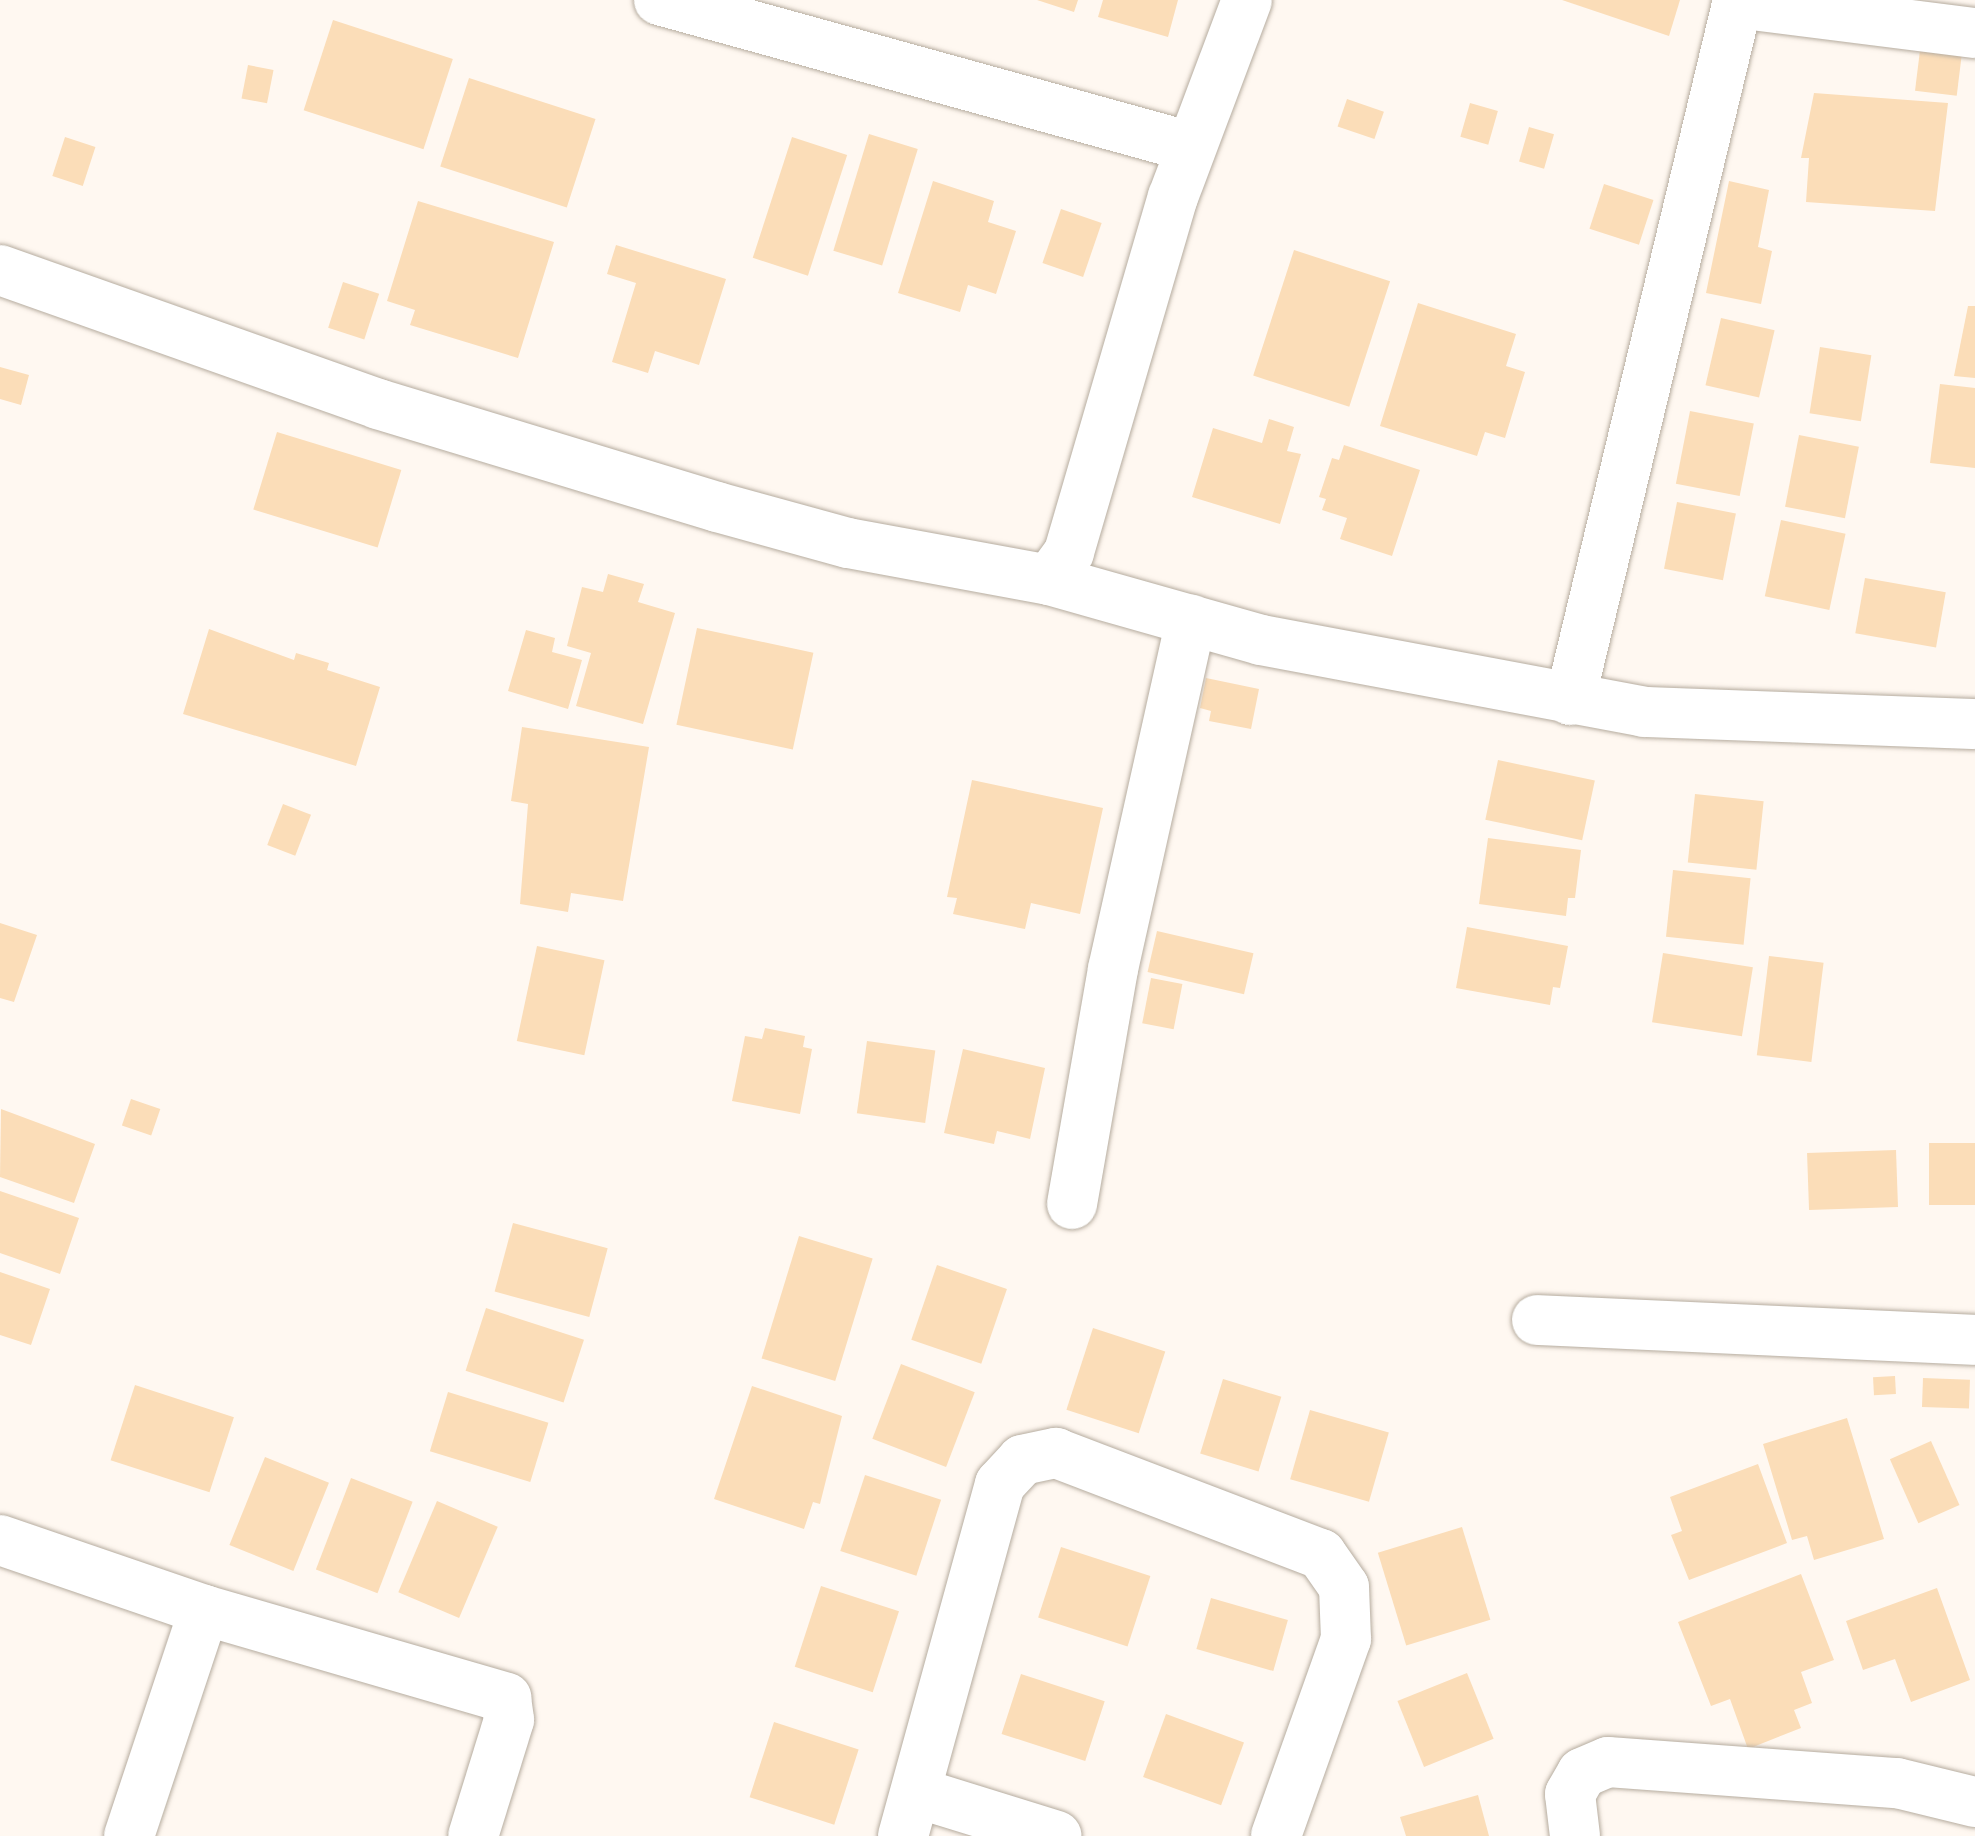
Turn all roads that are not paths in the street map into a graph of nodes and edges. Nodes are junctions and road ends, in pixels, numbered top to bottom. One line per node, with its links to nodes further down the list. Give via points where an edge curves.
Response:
1 (659, 0): 4 (street)
2 (1247, 0): 6 (street)
3 (1738, 2): 5 (street); 10 (street)
4 (733, 12): 6 (street)
5 (1975, 33)
6 (1191, 148): 8 (street, via 1069,552)
7 (0, 270): 8 (street, via 378,404 717,507 848,543)
8 (1049, 580): 9 (street)
9 (1191, 620): 10 (street); 12 (street, via 1113,969)
10 (1570, 700): 11 (street, via 1644,712)
11 (1975, 724)
12 (1072, 1204)
13 (1537, 1320): 14 (street)
14 (1975, 1340)
15 (0, 1540): 16 (street)
16 (204, 1610): 19 (street); 20 (street, via 506,1698 508,1720)
17 (1975, 1802): 23 (street, via 1898,1783 1608,1762 1582,1772 1570,1794)
18 (910, 1814): 21 (street); 22 (street, via 1000,1484 1022,1460 1056,1454 1320,1554 1344,1587 1346,1640)
19 (130, 1836)
20 (472, 1836)
21 (1056, 1836)
22 (1276, 1836)
23 (1576, 1836)

